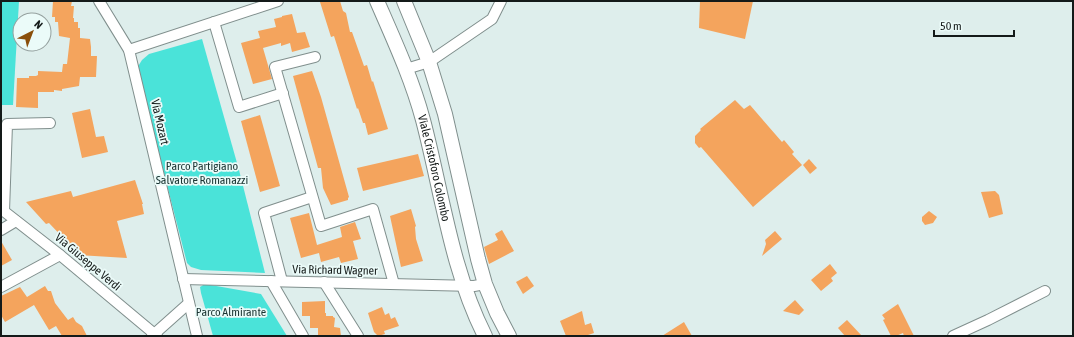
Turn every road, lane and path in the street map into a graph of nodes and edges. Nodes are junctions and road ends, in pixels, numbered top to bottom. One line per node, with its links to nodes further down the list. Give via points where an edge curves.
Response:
1 (99, 1): 7 (street, Via Mozart)
2 (278, 1): 6 (street)
3 (377, 1): 10 (main road, Viale Cristoforo Colombo)
4 (404, 1): 9 (main road, Viale Cristoforo Colombo)
5 (501, 1): 9 (street, via 492,19)
6 (214, 22): 7 (street); 11 (street, via 239,107)
7 (130, 50): 18 (street, Via Mozart)
8 (315, 57): 11 (street, via 275,67)
9 (429, 62): 10 (street); 23 (main road, Viale Cristoforo Colombo, via 445,114)
10 (406, 69): 24 (main road, Viale Cristoforo Colombo, via 423,119)
11 (283, 93): 13 (street)
12 (50, 123): 14 (street, via 7,124)
13 (312, 197): 20 (street, via 264,213); 22 (street, via 321,226 373,209)
14 (2, 210): 15 (street, Via Giuseppe Verdi)
15 (16, 221): 16 (street); 17 (street, Via Giuseppe Verdi)
16 (1, 230)
17 (60, 255): 25 (street); 28 (street, Via Giuseppe Verdi)
18 (183, 279): 19 (street, Via Richard Wagner); 27 (street, Via Mozart)
19 (271, 281): 20 (street, Via Richard Wagner); 30 (street)
20 (282, 281): 21 (street, Via Richard Wagner)
21 (324, 282): 22 (street, Via Richard Wagner); 31 (street)
22 (394, 284): 24 (street, Via Richard Wagner)
23 (485, 284): 24 (street, Via Richard Wagner); 33 (main road, Viale Cristoforo Colombo)
24 (464, 286): 32 (main road, Viale Cristoforo Colombo)
25 (1, 287)
26 (1045, 291): 34 (street)
27 (189, 303): 28 (street); 29 (street, Via Mozart)
28 (155, 335)
29 (197, 336)
30 (303, 336)
31 (358, 336)
32 (485, 336)
33 (509, 336)
34 (953, 336)

